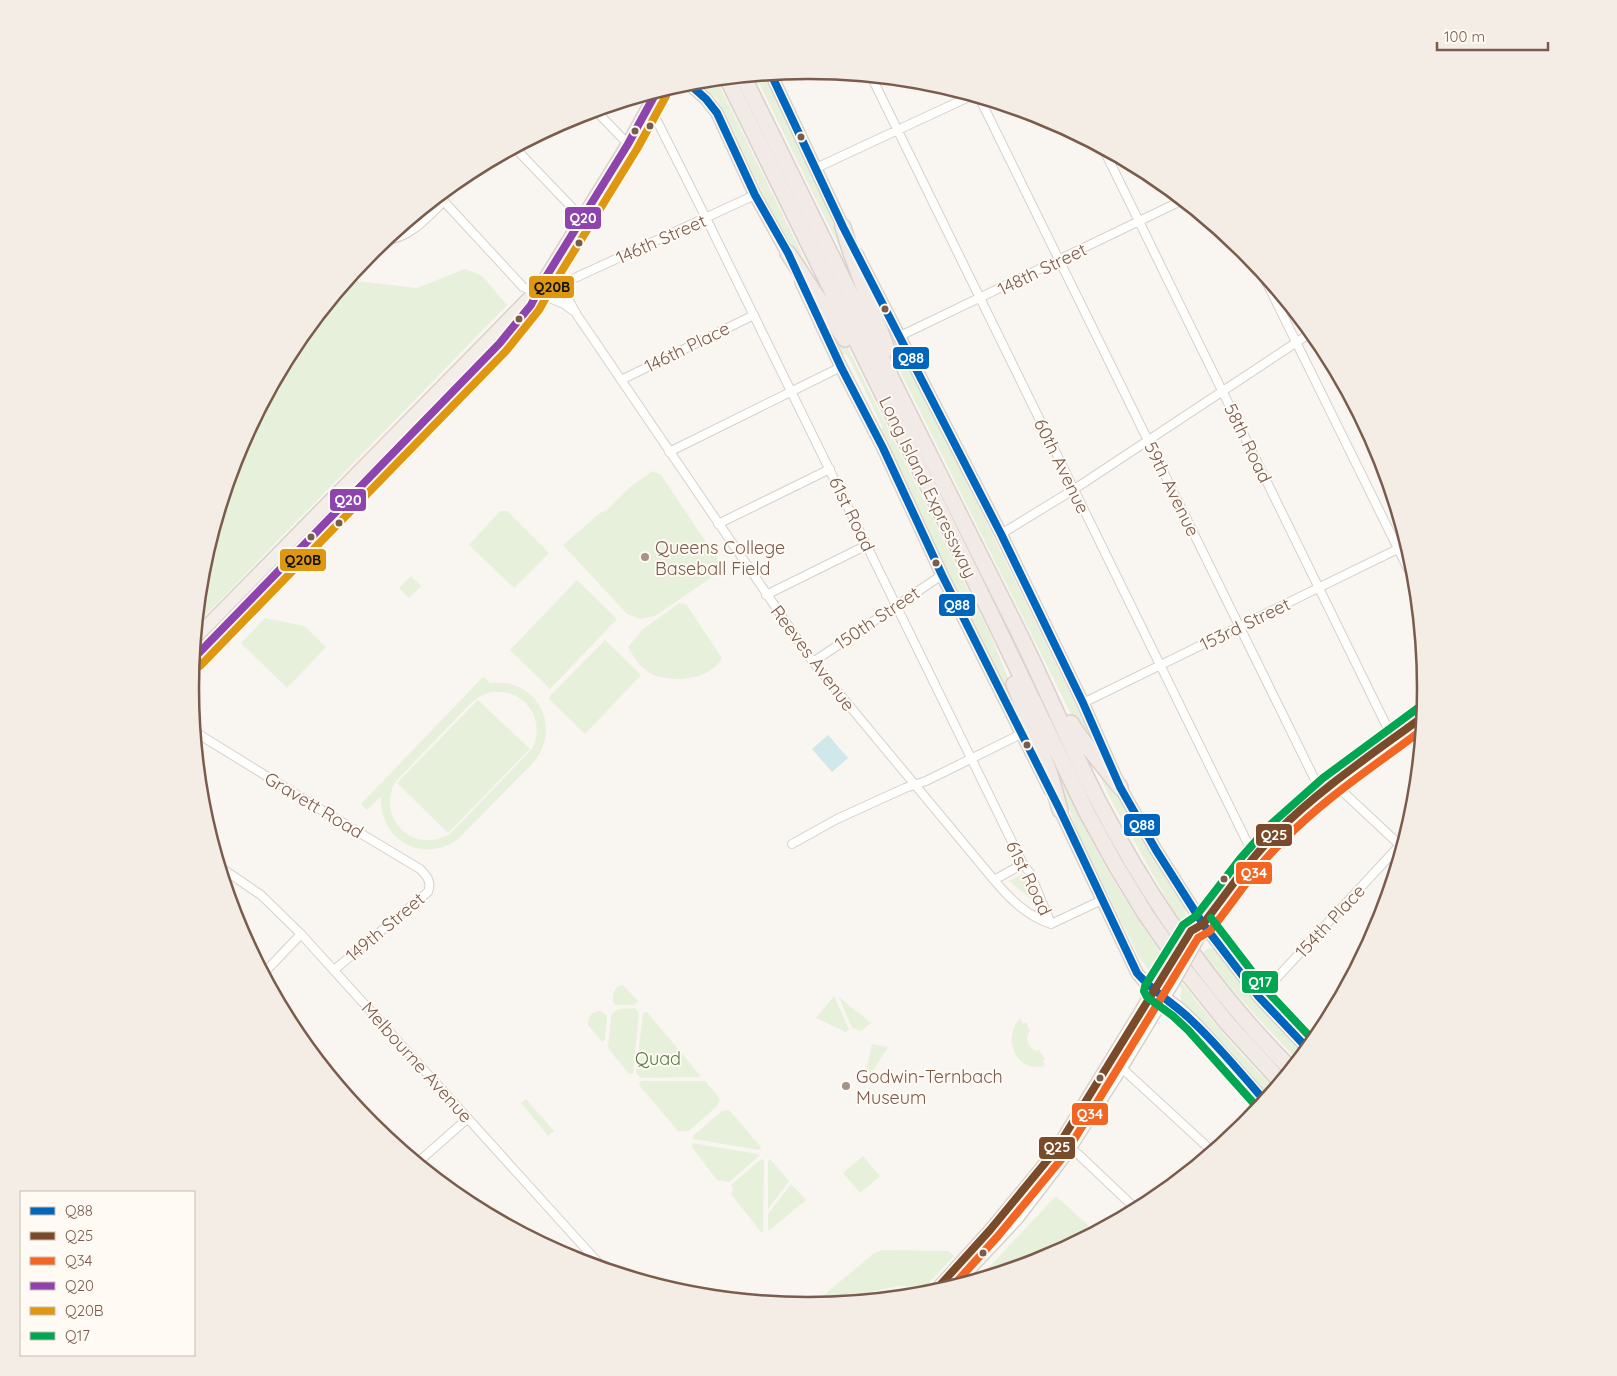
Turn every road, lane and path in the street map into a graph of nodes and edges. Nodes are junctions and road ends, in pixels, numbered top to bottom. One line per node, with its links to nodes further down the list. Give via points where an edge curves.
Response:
1 (774, 80): 15 (main road)
2 (746, 82): 41 (highway, Long Island Expressway)
3 (873, 83): 11 (street, 60th Avenue)
4 (730, 84): 42 (highway, Long Island Expressway)
5 (695, 89): 16 (main road, via 717,113)
6 (964, 99): 11 (street)
7 (652, 100): 8 (main road)
8 (649, 105): 12 (main road); 21 (street, 61st Road)
9 (983, 105): 26 (street, 59th Avenue)
10 (600, 116): 12 (street)
11 (897, 130): 15 (street); 31 (street, 60th Avenue)
12 (628, 144): 20 (main road)
13 (519, 152): 20 (street)
14 (1108, 157): 22 (street, 58th Road)
15 (816, 168): 23 (main road)
16 (755, 195): 21 (street, 146th Street); 25 (main road)
17 (444, 200): 30 (street, Reeves Avenue, via 523,287)
18 (1176, 203): 22 (street, 148th Street)
19 (427, 214): 24 (street, via 410,232)
20 (582, 218): 27 (main road)
21 (706, 218): 28 (street, 146th Street); 32 (street, 61st Road)
22 (1139, 221): 26 (street, 148th Street); 39 (street, 58th Road)
23 (843, 227): 34 (main road); 41 (highway)
24 (399, 238)
25 (788, 253): 37 (main road); 42 (highway)
26 (1060, 260): 31 (street, 148th Street); 43 (street, 59th Avenue)
27 (549, 271): 28 (street); 30 (main road)
28 (566, 282): 33 (street, Reeves Avenue, via 564,292)
29 (1270, 290): 36 (street)
30 (536, 293): 33 (street, Reeves Avenue, via 564,304); 59 (main road, via 526,299); 61 (main road, via 531,305 499,344)
31 (980, 299): 34 (street, 148th Street); 46 (street, 60th Avenue)
32 (754, 314): 38 (street, 146th Place); 40 (street, 61st Road)
33 (578, 315): 38 (street, Reeves Avenue)
34 (900, 336): 48 (main road)
35 (1306, 336): 36 (street)
36 (1296, 343): 39 (street); 51 (street)
37 (841, 368): 40 (street); 53 (main road, via 883,448)
38 (621, 380): 44 (street, Reeves Avenue)
39 (1222, 391): 43 (street); 54 (street, 58th Road)
40 (792, 392): 44 (street); 45 (street, 61st Road)
41 (904, 403): 60 (highway, Long Island Expressway)
42 (892, 414): 57 (highway, Long Island Expressway)
43 (1148, 440): 46 (street); 58 (street, 59th Avenue)
44 (669, 452): 47 (street, Reeves Avenue)
45 (830, 469): 47 (street); 49 (street, 61st Road)
46 (1073, 490): 48 (street); 63 (street, 60th Avenue)
47 (718, 524): 55 (street, Reeves Avenue)
48 (1001, 534): 64 (main road)
49 (867, 546): 55 (street); 56 (street, 61st Road)
50 (1401, 547): 51 (street, 153rd Street)
51 (1398, 549): 52 (street); 54 (street, 153rd Street)
52 (1404, 562)
53 (942, 575): 56 (street, 150th Street); 67 (main road)
54 (1319, 588): 58 (street, 153rd Street); 69 (street, 58th Road)
55 (766, 595): 62 (street, Reeves Avenue)
56 (897, 606): 62 (street, 150th Street); 71 (street, 61st Road)
57 (993, 618): 75 (highway, via 1006,664 1050,774); 98 (highway, Long Island Expressway, via 1087,813 1146,915 1227,1023)
58 (1239, 627): 63 (street, 153rd Street); 73 (street, 59th Avenue, via 1316,782)
59 (202, 632)
60 (1028, 650): 74 (highway, via 1080,738); 96 (highway, Long Island Expressway, via 1100,804 1128,855 1198,960 1237,1010)
61 (201, 651)
62 (813, 662): 72 (street, Reeves Avenue)
63 (1160, 665): 64 (street, 153rd Street); 78 (street, 60th Avenue, via 1249,846)
64 (1083, 703): 74 (main road)
65 (1416, 722): 66 (main road)
66 (1406, 730): 69 (main road); 70 (street)
67 (1021, 734): 71 (street); 75 (main road)
68 (202, 736): 83 (street, Gravett Road, via 420,868)
69 (1393, 739): 73 (main road)
70 (1415, 739)
71 (972, 758): 72 (street); 80 (street, 61st Road)
72 (915, 785): 76 (street, via 837,819); 82 (street, Reeves Avenue)
73 (1330, 786): 77 (street, 59th Avenue, via 1342,791); 78 (main road)
74 (1120, 787): 86 (main road)
75 (1060, 810): 84 (main road)
76 (792, 844)
77 (1398, 844)
78 (1258, 853): 86 (main road)
79 (1395, 854): 92 (street, 154th Place)
80 (1023, 864): 82 (street); 85 (street, 61st Road, via 1030,873)
81 (228, 873): 87 (street, Melbourne Avenue, via 261,895)
82 (994, 880): 85 (street, Reeves Avenue, via 1018,906)
83 (430, 882): 90 (street, 149th Street, via 428,892)
84 (1102, 900): 85 (street); 91 (main road, via 1138,973)
85 (1051, 924)
86 (1203, 924): 88 (main road); 92 (main road)
87 (302, 934): 89 (street); 90 (street, Melbourne Avenue)
88 (1194, 935): 91 (main road, bridge); 93 (main road, bridge)
89 (268, 969)
90 (334, 970): 100 (street, Melbourne Avenue)
91 (1154, 990): 93 (main road); 95 (main road)
92 (1259, 996): 94 (main road)
93 (1164, 997): 97 (main road); 99 (main road, via 1195,1023)
94 (1303, 1043)
95 (1112, 1060): 97 (street); 101 (main road)
96 (1287, 1065)
97 (1122, 1067): 101 (main road); 102 (street)
98 (1277, 1078)
99 (1261, 1096)
100 (467, 1119): 103 (street); 105 (street, Melbourne Avenue)
101 (1066, 1145): 104 (street); 106 (main road, via 1017,1219); 107 (main road, via 1044,1165)
102 (1208, 1147)
103 (423, 1159)
104 (1131, 1205)
105 (594, 1258)
106 (963, 1277)
107 (943, 1282)

